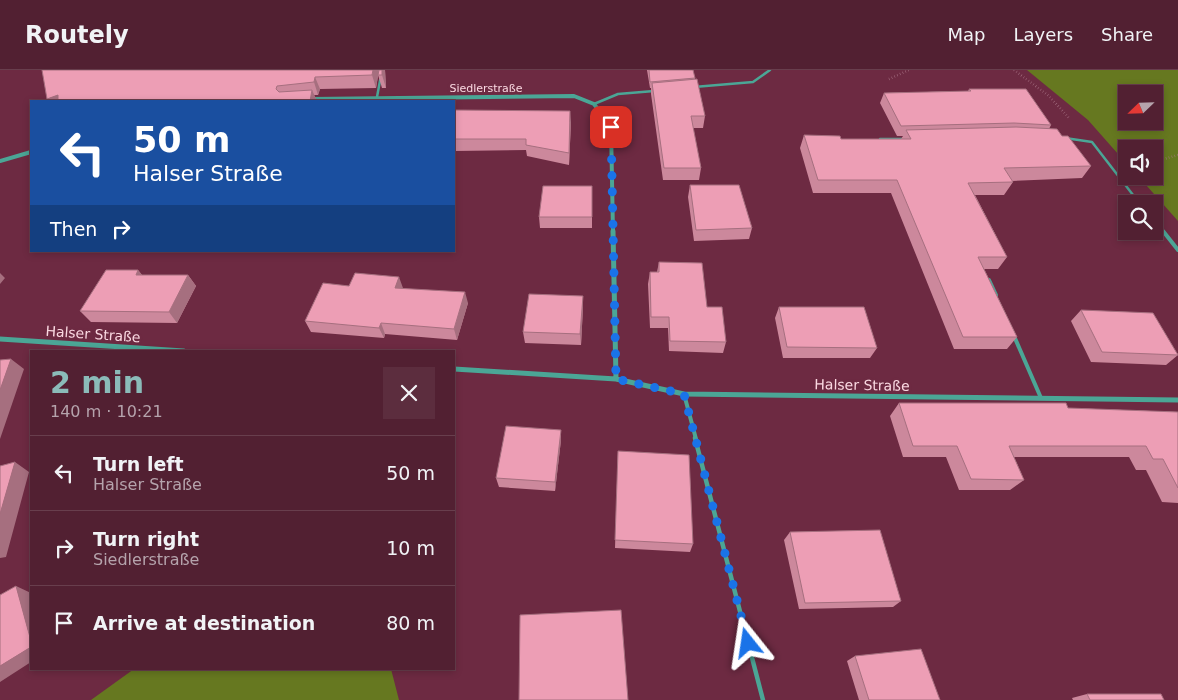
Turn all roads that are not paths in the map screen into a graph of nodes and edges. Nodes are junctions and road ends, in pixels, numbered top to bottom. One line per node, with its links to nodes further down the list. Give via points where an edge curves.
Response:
1 (382, 70): 5 (lane)
2 (770, 70): 3 (lane, via 753,82)
3 (685, 88)
4 (656, 91): 7 (lane, via 618,94)
5 (377, 97): 6 (street, Siedlerstraße); 7 (street, Siedlerstraße, via 574,96)
6 (301, 100)
7 (594, 104): 22 (street, via 611,127)
8 (1056, 137): 13 (lane, via 1092,142)
9 (878, 139): 10 (lane)
10 (908, 139)
11 (30, 152): 12 (street)
12 (0, 161)
13 (1133, 195)
14 (1163, 232): 15 (lane)
15 (1178, 250)
16 (989, 280): 17 (lane)
17 (997, 298)
18 (1013, 334): 24 (lane)
19 (0, 339): 20 (street, Halser Straße)
20 (169, 350)
21 (455, 369): 22 (street, Halser Straße)
22 (616, 379): 23 (street, Halser Straße)
23 (684, 394): 24 (street, Halser Straße); 26 (lane)
24 (1041, 398): 25 (street, Halser Straße)
25 (1178, 400)
26 (763, 700)

